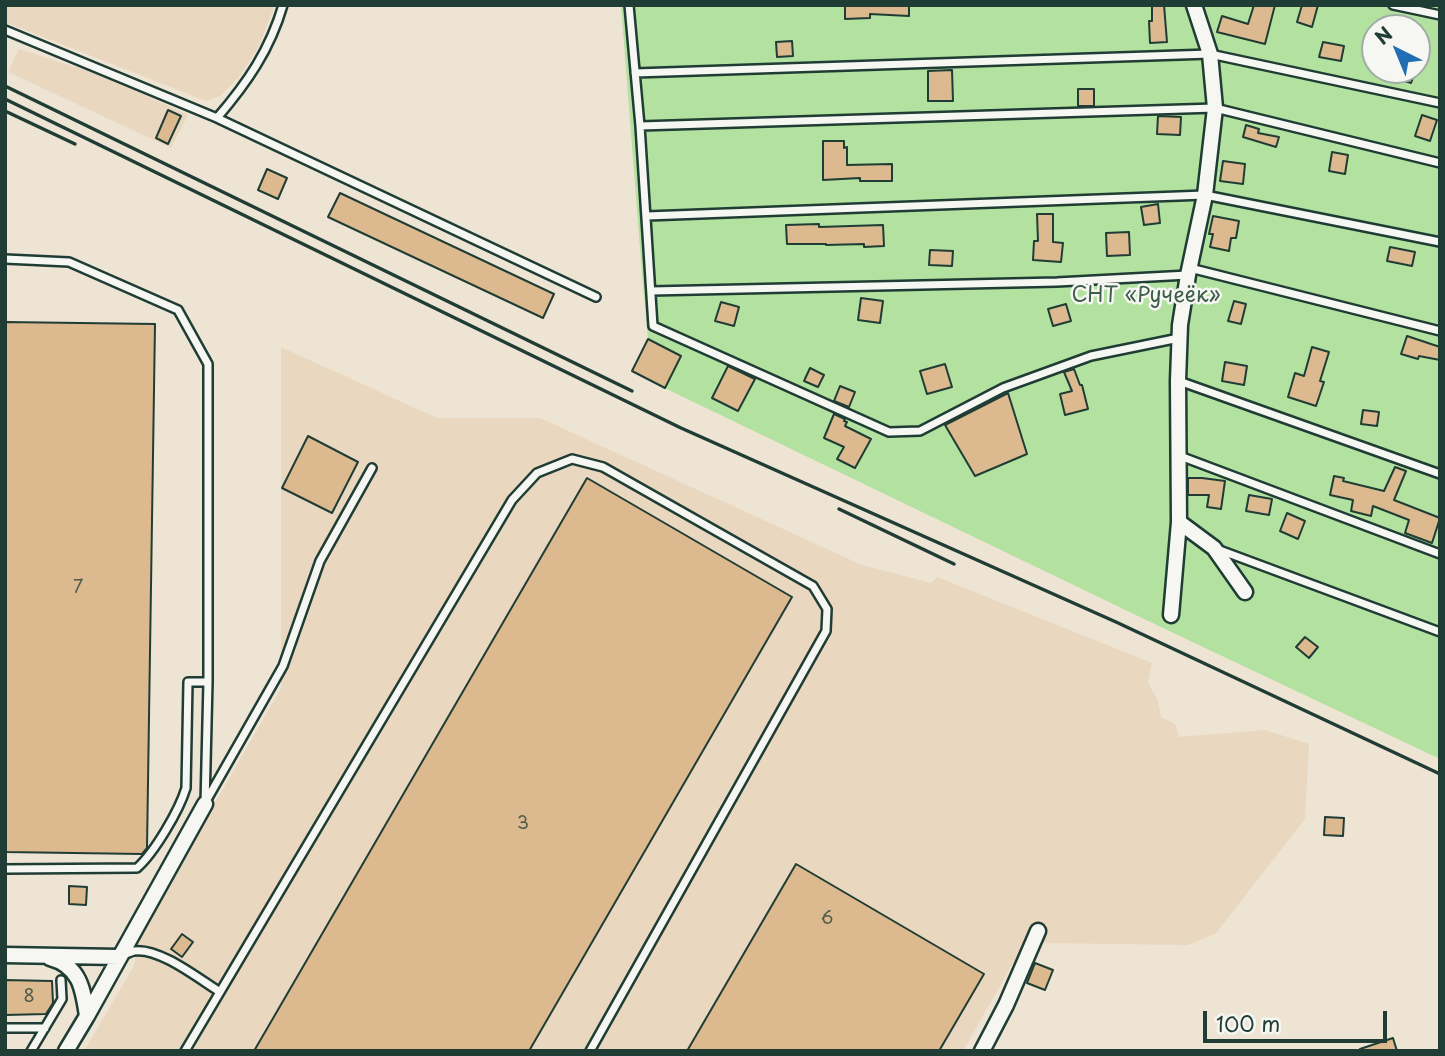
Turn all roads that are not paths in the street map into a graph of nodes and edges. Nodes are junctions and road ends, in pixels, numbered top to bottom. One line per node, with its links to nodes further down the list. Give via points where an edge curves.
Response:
1 (284, 5): 11 (lane, via 257,67)
2 (629, 5): 8 (lane)
3 (1194, 5): 7 (street)
4 (1393, 5): 5 (lane)
5 (1440, 15)
6 (5, 30): 11 (lane)
7 (1210, 54): 8 (lane); 9 (lane); 10 (street)
8 (635, 73): 12 (lane)
9 (1440, 103)
10 (1215, 108): 12 (lane); 13 (lane); 14 (street)
11 (217, 118): 20 (lane)
12 (640, 127): 15 (lane)
13 (1440, 163)
14 (1205, 195): 15 (lane); 16 (lane); 18 (street)
15 (647, 216): 19 (lane)
16 (1440, 242)
17 (5, 260): 33 (lane, via 69,262 178,310 208,364)
18 (1189, 271): 19 (lane, via 1057,282); 21 (lane); 22 (street)
19 (651, 291): 22 (lane, via 653,326 889,432 920,431 1003,388 1091,356)
20 (596, 297)
21 (1440, 331)
22 (1180, 337): 23 (street)
23 (1178, 381): 24 (street); 26 (lane)
24 (1180, 456): 27 (street); 29 (lane)
25 (372, 468): 34 (lane, via 320,561 283,666)
26 (1440, 474)
27 (1180, 522): 28 (street); 31 (street)
28 (1214, 548): 30 (street); 32 (lane)
29 (1440, 554)
30 (1245, 592)
31 (1171, 615)
32 (1440, 632)
33 (208, 682): 34 (lane); 35 (lane, via 188,682 186,788 148,859 137,868)
34 (205, 803): 39 (street)
35 (5, 869)
36 (1038, 931): 49 (street)
37 (5, 955): 38 (street)
38 (38, 955): 39 (street); 42 (street, via 66,965 77,978)
39 (118, 957): 41 (lane, via 135,951 152,953); 42 (street)
40 (61, 980): 44 (lane, via 62,999)
41 (220, 992): 47 (lane); 48 (lane, via 512,500 537,473 572,458 603,467 813,586 827,610 827,631)
42 (87, 1016): 46 (street)
43 (5, 1028): 44 (lane)
44 (46, 1028): 45 (lane)
45 (31, 1051)
46 (66, 1051)
47 (185, 1051)
48 (590, 1051)
49 (982, 1051)

